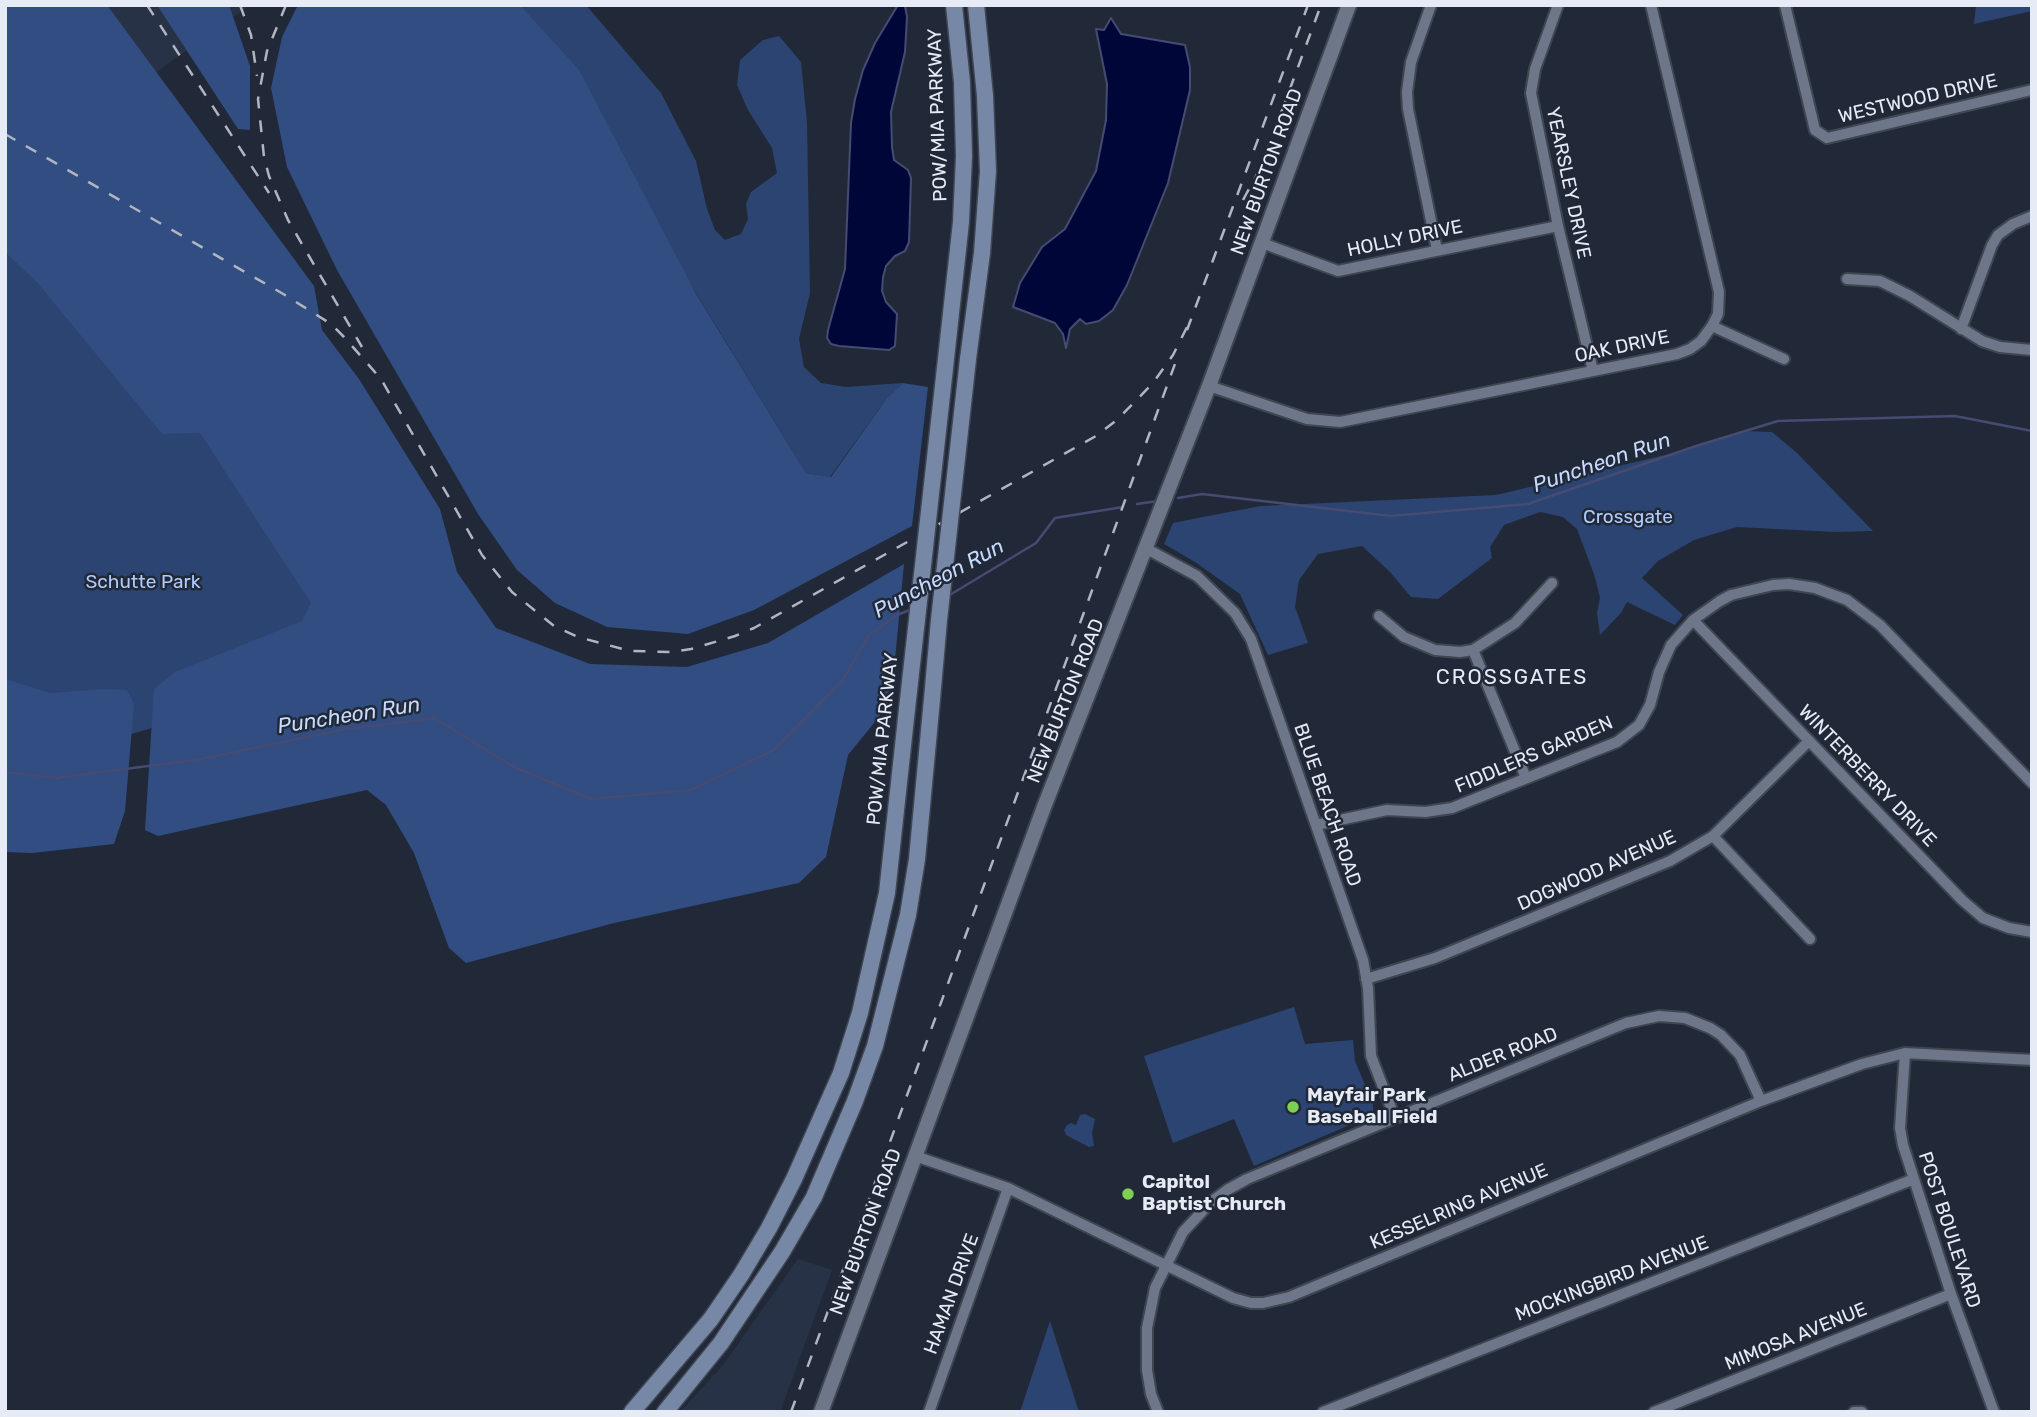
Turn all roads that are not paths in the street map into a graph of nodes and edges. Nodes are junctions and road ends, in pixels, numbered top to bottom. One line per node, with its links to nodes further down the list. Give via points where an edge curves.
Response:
1 (954, 5): 42 (main road, POW/MIA PARKWAY, bridge, via 964,156 961,222 887,893 860,1013 841,1073 769,1228 711,1319)
2 (976, 5): 43 (main road, bridge, via 988,171 982,253 908,915 875,1046 814,1197 721,1343)
3 (1349, 5): 11 (street, NEW BURTON ROAD)
4 (1431, 5): 12 (street, via 1411,62 1407,92)
5 (1558, 5): 10 (street, YEARSLEY DRIVE, via 1531,93)
6 (1651, 5): 14 (street, via 1718,292 1718,314)
7 (1785, 5): 8 (street, WESTWOOD DRIVE, via 1815,130 1827,138)
8 (2032, 89)
9 (2032, 216): 15 (street, via 1998,235)
10 (1558, 226): 12 (street, HOLLY DRIVE); 18 (street, YEARSLEY DRIVE)
11 (1262, 243): 12 (street, HOLLY DRIVE, via 1338,271); 19 (street, NEW BURTON ROAD)
12 (1437, 250)
13 (1847, 279): 15 (street, via 1892,286)
14 (1712, 326): 17 (street); 18 (street, OAK DRIVE, via 1701,341 1677,354)
15 (1961, 329): 16 (street, via 2000,347)
16 (2032, 350)
17 (1784, 359)
18 (1593, 371): 19 (street, OAK DRIVE, via 1332,422 1307,419)
19 (1209, 386): 20 (street, NEW BURTON ROAD)
20 (1147, 549): 28 (street, BLUE BEACH ROAD, via 1197,576 1236,613 1258,659); 37 (street, NEW BURTON ROAD, via 1044,807)
21 (1552, 583): 24 (street, via 1515,623)
22 (1379, 616): 24 (street, via 1404,637 1435,650)
23 (1693, 620): 25 (street, WINTERBERRY DRIVE); 26 (street, FIDDLERS GARDEN, via 1671,645 1639,725 1617,742); 27 (street, FIDDLERS GARDEN, via 1731,596 1773,585 1815,587 1847,600 1880,625)
24 (1473, 650): 26 (street)
25 (1809, 741): 29 (street, DOGWOOD AVENUE); 30 (street, WINTERBERRY DRIVE, via 1983,918)
26 (1526, 778): 28 (street, FIDDLERS GARDEN, via 1452,808 1387,810)
27 (2032, 783)
28 (1316, 825): 32 (street, BLUE BEACH ROAD)
29 (1713, 836): 31 (street); 32 (street, DOGWOOD AVENUE, via 1670,861 1566,906 1435,958)
30 (2032, 932)
31 (1810, 939)
32 (1366, 979): 36 (street, BLUE BEACH ROAD, via 1371,1055)
33 (1905, 1053): 34 (street, KESSELRING AVENUE); 35 (street, KESSELRING AVENUE); 38 (street, POST BOULEVARD, via 1900,1128)
34 (2032, 1060)
35 (1761, 1101): 36 (street, ALDER ROAD, via 1740,1055 1721,1035 1685,1017 1659,1016 1626,1023); 40 (street, KESSELRING AVENUE, via 1274,1301 1242,1301)
36 (1395, 1118): 40 (street, ALDER ROAD, via 1227,1190 1183,1232)
37 (915, 1156): 39 (street, KESSELRING AVENUE); 44 (street, NEW BURTON ROAD)
38 (1914, 1179): 41 (street, POST BOULEVARD); 47 (street, MOCKINGBIRD AVENUE)
39 (1008, 1188): 40 (street, KESSELRING AVENUE); 45 (street, HAMAN DRIVE)
40 (1166, 1265): 46 (street, ALDER ROAD, via 1155,1288 1147,1328 1147,1370)
41 (1951, 1294): 48 (street, MIMOSA AVENUE); 51 (street, POST BOULEVARD)
42 (632, 1412)
43 (665, 1412)
44 (821, 1412)
45 (929, 1412)
46 (1158, 1412)
47 (1323, 1412)
48 (1654, 1412)
49 (1854, 1412): 50 (street)
50 (1862, 1412)
51 (1994, 1412)

